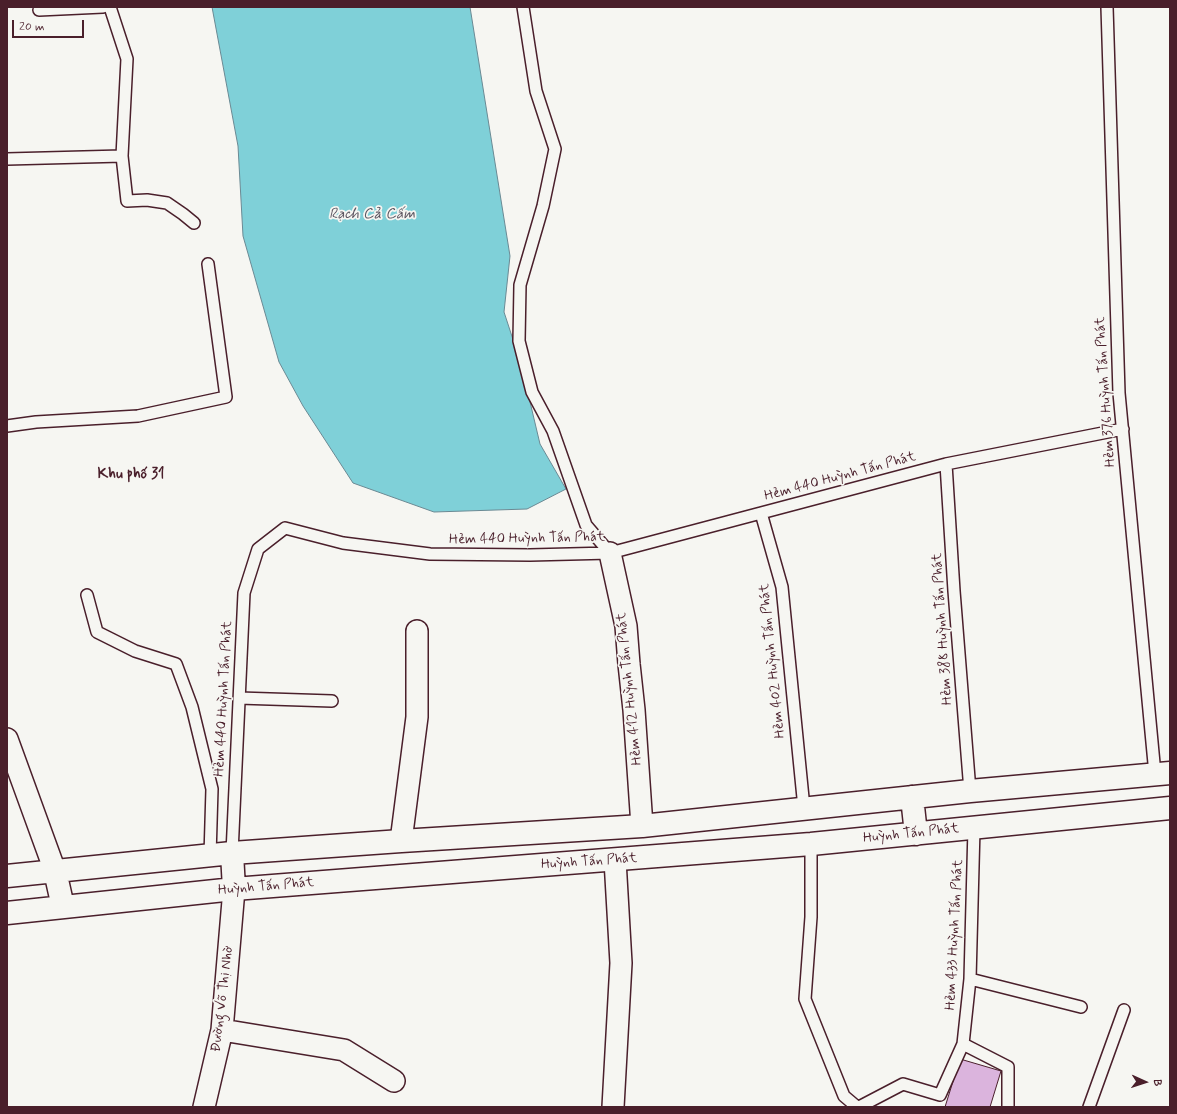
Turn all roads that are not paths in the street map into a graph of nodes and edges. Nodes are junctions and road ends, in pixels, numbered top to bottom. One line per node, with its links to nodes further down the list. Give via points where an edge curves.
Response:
1 (103, 7): 5 (lane)
2 (110, 7): 6 (lane, via 127,59)
3 (523, 7): 14 (lane, via 536,91 555,149 543,206 520,285 519,340 532,392 553,431 586,524)
4 (1107, 7): 11 (lane, Hẻm 376 Huỳnh Tấn Phát)
5 (39, 10)
6 (122, 156): 7 (lane); 8 (lane, via 127,201 167,203)
7 (7, 159)
8 (194, 223)
9 (208, 264): 10 (lane, via 226,397 138,416)
10 (7, 426)
11 (1122, 429): 12 (lane, Hẻm 440 Huỳnh Tấn Phát); 20 (lane, Hẻm 376 Huỳnh Tấn Phát)
12 (946, 464): 13 (lane, Hẻm 440 Huỳnh Tấn Phát); 21 (lane, Hẻm 388 Huỳnh Tấn Phát)
13 (761, 513): 14 (lane, Hẻm 440 Huỳnh Tấn Phát); 23 (lane, Hẻm 402 Huỳnh Tấn Phát, via 782,587)
14 (610, 553): 17 (lane, Hẻm 440 Huỳnh Tấn Phát, via 430,554 343,543 285,528 258,549 244,594); 25 (street, Hẻm 412 Huỳnh Tấn Phát, via 626,626)
15 (87, 595): 31 (lane, via 97,632 135,651 176,664 192,707 212,789)
16 (417, 631): 28 (street, via 417,717)
17 (239, 698): 18 (lane); 30 (lane, Hẻm 440 Huỳnh Tấn Phát)
18 (332, 701)
19 (7, 739): 33 (street)
20 (1163, 774): 21 (main road)
21 (970, 792): 22 (main road)
22 (912, 798): 23 (main road); 27 (main road)
23 (804, 808): 25 (main road)
24 (1170, 808): 26 (main road, Huỳnh Tấn Phát)
25 (642, 826): 28 (main road)
26 (974, 828): 27 (main road, Huỳnh Tấn Phát); 38 (lane, Hẻm 433 Huỳnh Tấn Phát)
27 (916, 834): 29 (main road, Huỳnh Tấn Phát)
28 (401, 841): 30 (main road)
29 (811, 844): 32 (main road, Huỳnh Tấn Phát); 46 (lane, via 811,917 805,999 844,1096)
30 (232, 854): 31 (main road); 35 (main road)
31 (210, 856): 33 (main road)
32 (615, 860): 35 (main road, Huỳnh Tấn Phát); 45 (street, via 621,963)
33 (55, 871): 34 (main road); 36 (main road)
34 (7, 876)
35 (234, 889): 36 (main road, Huỳnh Tấn Phát); 41 (street, Đường Võ Thị Nhờ)
36 (63, 907): 37 (main road, Huỳnh Tấn Phát)
37 (7, 913)
38 (970, 979): 39 (lane); 42 (lane, Hẻm 433 Huỳnh Tấn Phát)
39 (1081, 1007)
40 (1124, 1010): 48 (lane)
41 (222, 1030): 43 (street, via 344,1050); 44 (street, Đường Võ Thị Nhờ)
42 (962, 1044): 46 (lane, Hẻm 433 Huỳnh Tấn Phát, via 940,1095 902,1084); 47 (lane, via 1008,1067)
43 (394, 1081)
44 (204, 1107)
45 (613, 1107)
46 (858, 1107)
47 (1008, 1107)
48 (1089, 1107)

